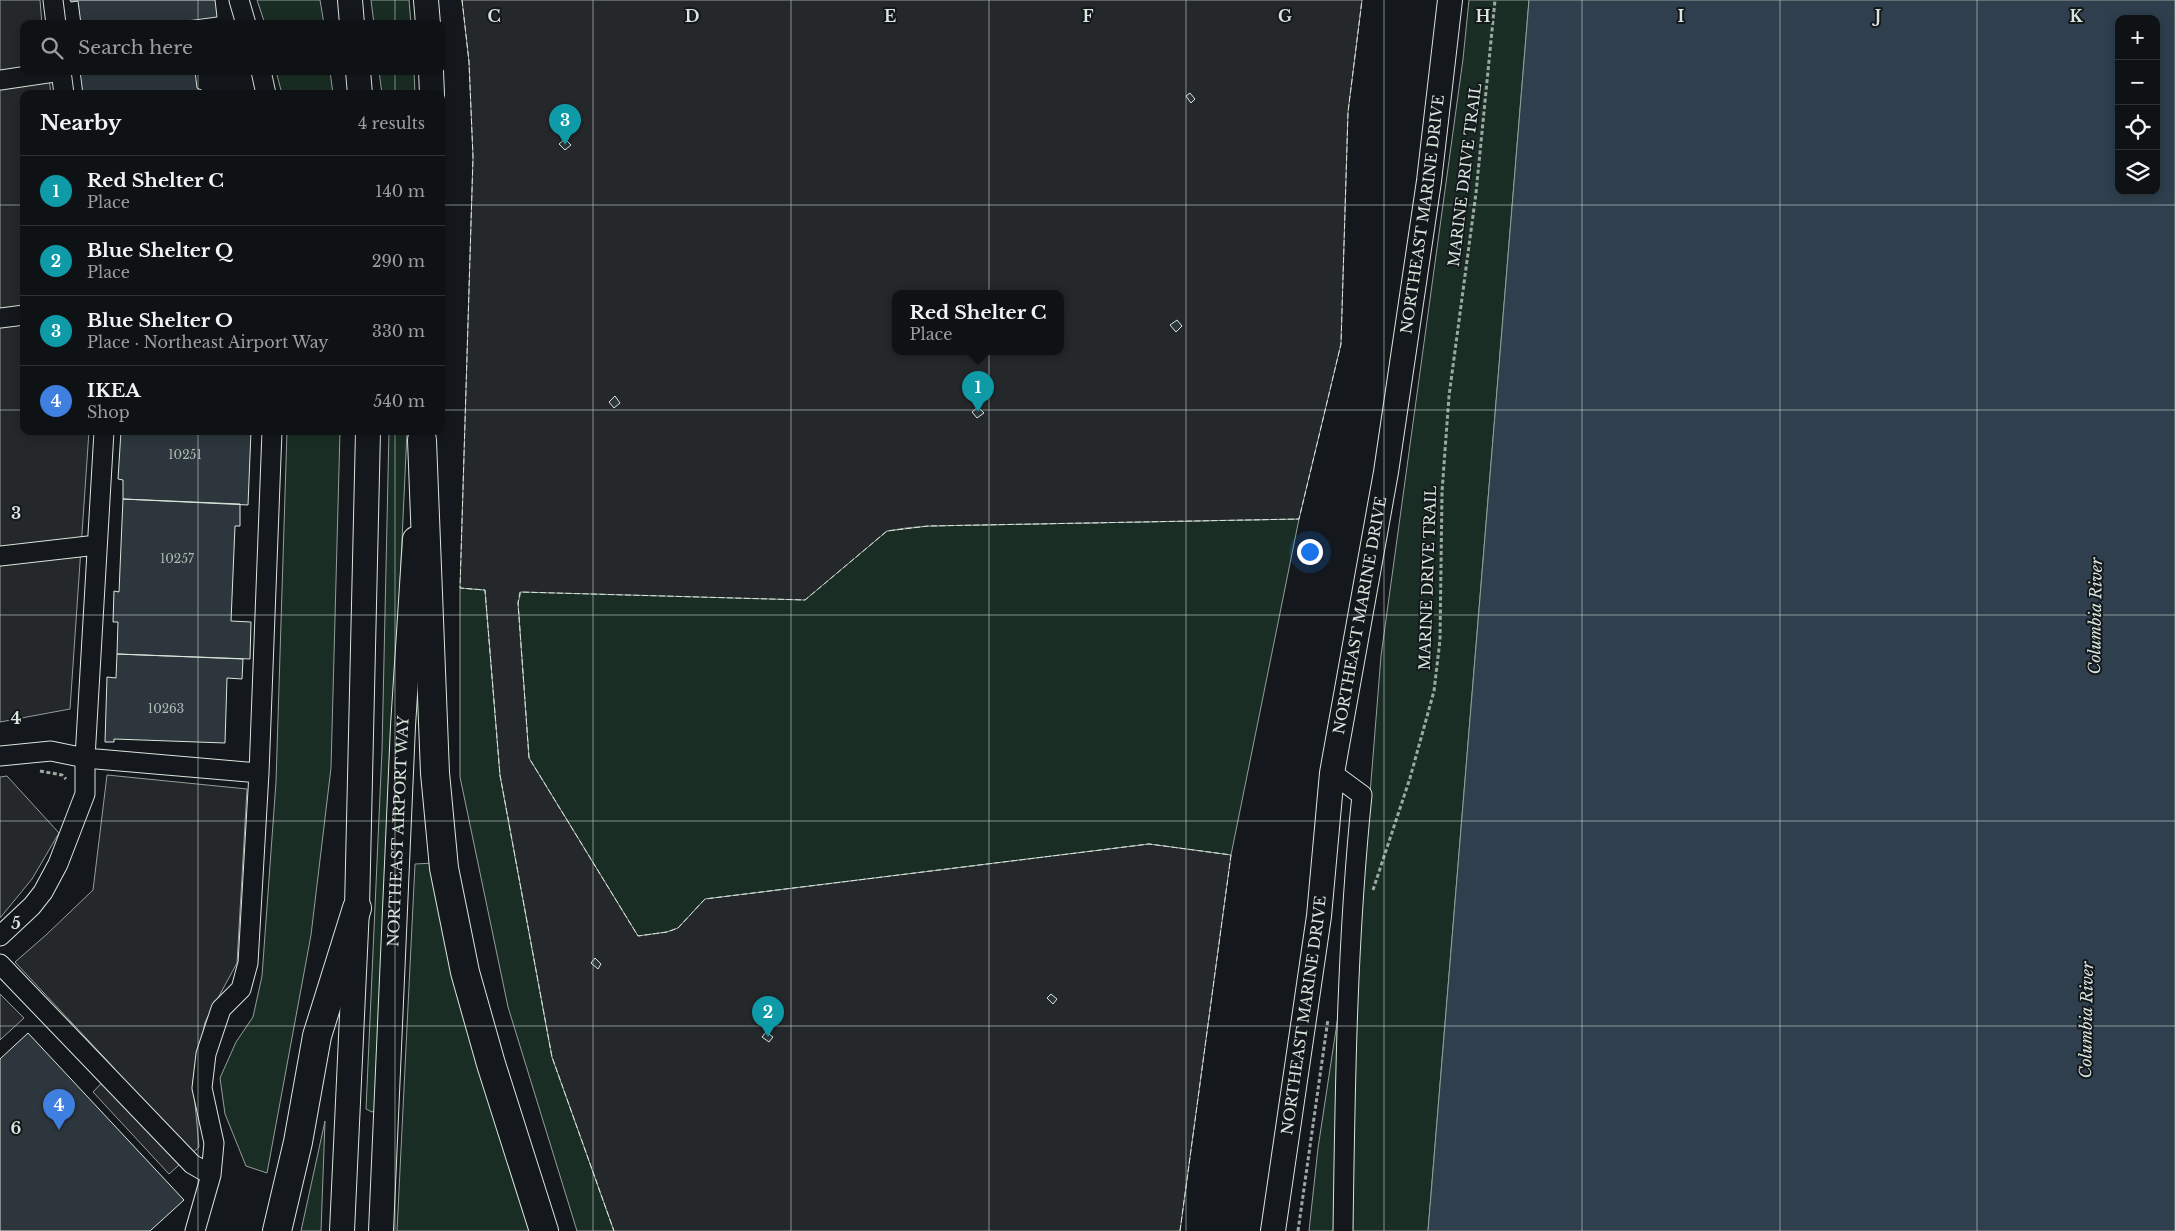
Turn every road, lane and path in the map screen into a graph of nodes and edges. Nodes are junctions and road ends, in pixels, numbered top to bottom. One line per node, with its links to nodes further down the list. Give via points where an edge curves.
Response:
1 (53, 0): 7 (lane)
2 (239, 0): 8 (lane)
3 (350, 0): 9 (main road)
4 (426, 0): 10 (main road)
5 (1450, 0): 32 (main road, NORTHEAST MARINE DRIVE, via 1429,182 1386,472)
6 (1495, 0): 33 (path, MARINE DRIVE TRAIL, via 1476,193 1448,396 1442,492 1440,640 1434,692 1410,778)
7 (56, 20)
8 (245, 20)
9 (352, 20)
10 (428, 20)
11 (34, 75): 16 (lane)
12 (62, 75): 17 (lane)
13 (262, 75): 18 (lane)
14 (358, 75): 19 (main road)
15 (431, 75): 20 (main road)
16 (0, 80)
17 (63, 90)
18 (265, 90)
19 (360, 90)
20 (432, 90)
21 (20, 316): 22 (lane)
22 (0, 318)
23 (104, 435): 27 (lane)
24 (272, 435): 31 (lane)
25 (368, 435): 34 (main road)
26 (422, 436): 42 (main road, NORTHEAST AIRPORT WAY, via 403,726); 43 (highway, via 435,773 444,868 465,972)
27 (97, 545): 28 (lane); 30 (lane)
28 (0, 556)
29 (0, 756): 30 (lane, via 51,751)
30 (85, 758): 31 (lane); 35 (lane, via 85,794 58,864 32,906)
31 (259, 773): 38 (lane, via 248,963 241,989 221,1009 206,1054 202,1088 214,1143)
32 (1332, 773): 44 (main road, NORTHEAST MARINE DRIVE, via 1319,916); 46 (lane, via 1362,795 1355,864 1344,1114)
33 (1370, 897)
34 (357, 908): 40 (highway, via 317,1036); 41 (main road)
35 (0, 936)
36 (0, 964): 38 (lane, via 192,1164)
37 (1329, 1015): 45 (path)
38 (211, 1175): 39 (lane)
39 (195, 1231)
40 (278, 1231)
41 (342, 1231)
42 (381, 1231)
43 (544, 1231)
44 (1273, 1231)
45 (1298, 1231)
46 (1343, 1231)

